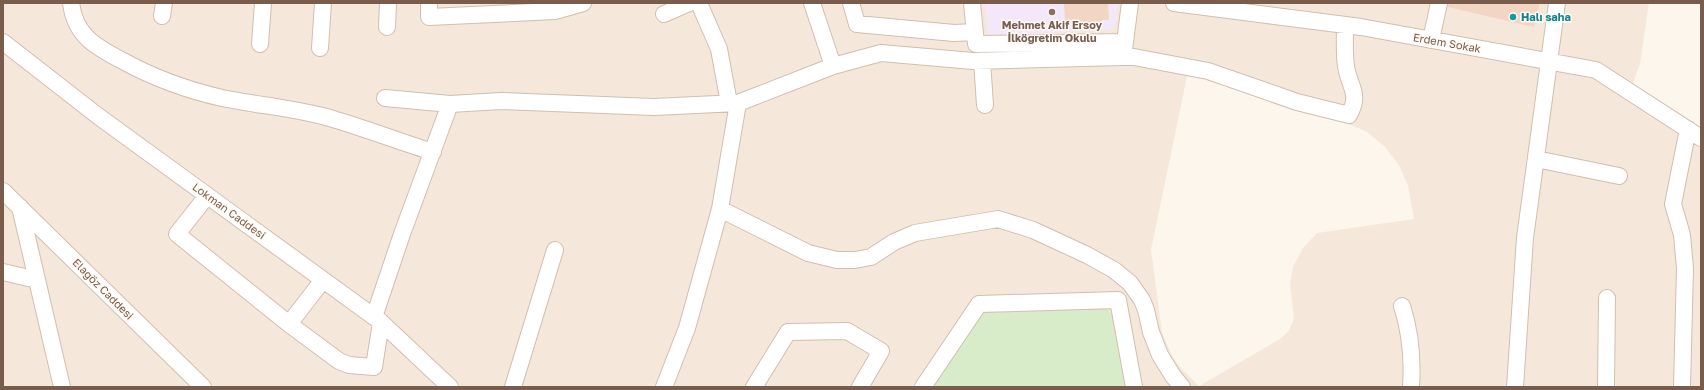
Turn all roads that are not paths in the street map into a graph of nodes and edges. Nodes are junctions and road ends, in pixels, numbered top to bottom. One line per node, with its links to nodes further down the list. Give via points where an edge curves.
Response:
1 (71, 3): 34 (street, via 83,34 92,44 155,77 222,98 326,117)
2 (263, 3): 22 (street)
3 (323, 3): 23 (street)
4 (388, 3): 18 (street)
5 (429, 3): 6 (street, via 430,17 555,11)
6 (583, 3)
7 (689, 3): 16 (street)
8 (699, 3): 29 (street, via 719,49)
9 (812, 3): 27 (street)
10 (851, 3): 19 (street, via 857,24 954,33)
11 (972, 3): 19 (street)
12 (1130, 3): 24 (street)
13 (1174, 3): 17 (street, Erdem Sokak)
14 (1439, 3): 20 (street)
15 (1557, 3): 26 (street)
16 (664, 14)
17 (1345, 25): 20 (street, Erdem Sokak); 24 (street, via 1346,68 1354,91 1353,106 1349,115 1297,102 1208,71 1134,57)
18 (387, 27)
19 (975, 32): 24 (street, via 976,44)
20 (1431, 40): 26 (street, Erdem Sokak)
21 (3, 42): 38 (street, Lokman Caddesi)
22 (260, 44)
23 (320, 48)
24 (1124, 50): 25 (street)
25 (982, 61): 27 (street, via 881,53); 31 (street)
26 (1549, 61): 32 (street, Erdem Sokak, via 1596,70); 35 (street)
27 (832, 66): 29 (street)
28 (385, 98): 30 (street)
29 (733, 103): 30 (street, via 654,107 501,101); 40 (street)
30 (450, 104): 34 (street)
31 (985, 105)
32 (1688, 129): 33 (street, Erdem Sokak); 62 (street, via 1673,204 1682,235 1685,268)
33 (1701, 138)
34 (433, 152): 47 (street, via 402,234)
35 (1536, 159): 36 (street); 60 (street, via 1525,238)
36 (1619, 176)
37 (3, 191): 39 (street, Elagöz Caddesi)
38 (207, 196): 44 (street, Lokman Caddesi); 48 (street, via 177,234)
39 (20, 207): 43 (street); 49 (street, Elagöz Caddesi)
40 (720, 209): 53 (street, via 687,328); 58 (street, via 808,253 837,260 871,257 894,242 915,233 998,219 1033,230 1087,255 1114,270 1130,283 1142,300 1160,355)
41 (555, 250): 52 (street)
42 (3, 272): 43 (street)
43 (37, 280): 50 (street)
44 (323, 280): 47 (street, Lokman Caddesi); 48 (street)
45 (1607, 298): 61 (street)
46 (1402, 306): 59 (street, via 1410,332)
47 (377, 319): 48 (street, via 374,367 349,365 339,361); 51 (street, Lokman Caddesi)
48 (290, 324)
49 (200, 386)
50 (62, 387)
51 (450, 387)
52 (514, 387)
53 (664, 387)
54 (754, 387): 55 (street, via 788,332 847,331 881,351)
55 (860, 387)
56 (923, 387): 57 (street, via 979,304 1118,300)
57 (1134, 387)
58 (1182, 387)
59 (1411, 387)
60 (1515, 387)
61 (1606, 387)
62 (1682, 387)

